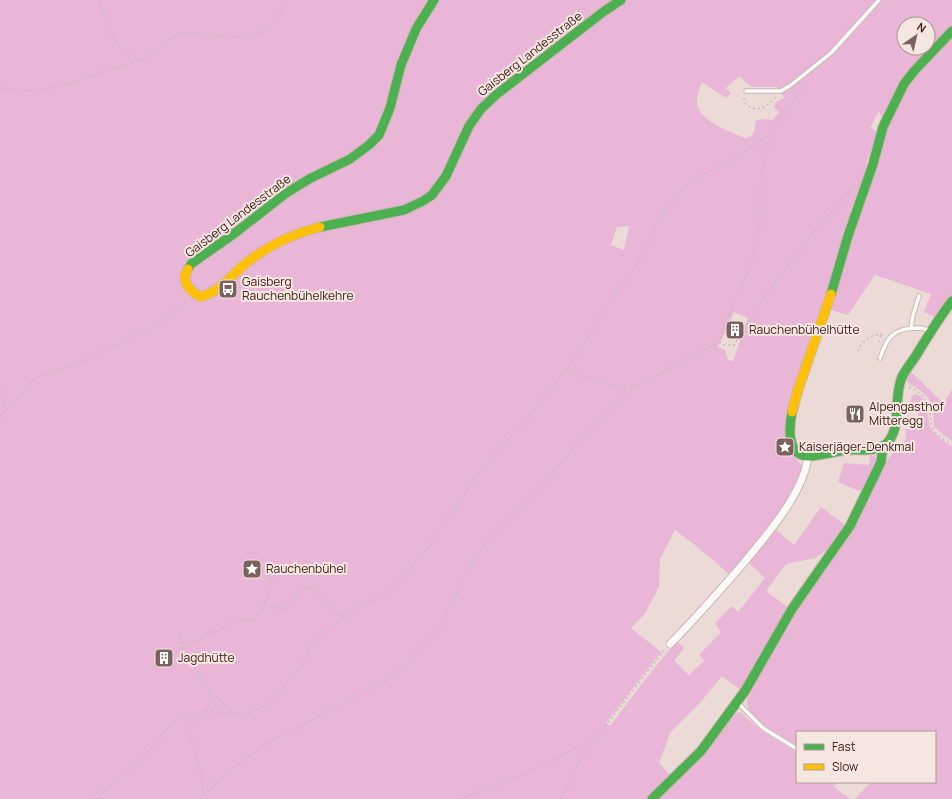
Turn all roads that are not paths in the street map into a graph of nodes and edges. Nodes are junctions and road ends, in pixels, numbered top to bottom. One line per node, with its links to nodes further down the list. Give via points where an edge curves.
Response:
1 (434, 0): 2 (street, Gaisberg Landesstraße, via 416,29 401,65 390,108 379,135 350,159 285,194 192,264 185,277 191,292 201,297 216,291 256,256 291,236 329,224 404,210 427,199 444,180 466,132 485,104)
2 (621, 0)
3 (879, 0): 5 (lane, via 831,53 799,80 781,92)
4 (952, 31): 12 (street, via 904,84 883,127 794,404 790,428 791,444 797,452)
5 (748, 91)
6 (919, 296): 8 (lane)
7 (952, 301): 9 (street)
8 (911, 328): 9 (lane, via 925,328); 10 (lane, via 893,333 885,344)
9 (930, 331): 11 (street, via 899,386 894,431)
10 (880, 358)
11 (883, 447): 12 (street); 14 (street, via 881,462 850,526 792,609)
12 (808, 456): 13 (street, via 803,477 774,526)
13 (670, 644)
14 (737, 702): 15 (lane, via 763,728); 16 (street, via 701,752)
15 (796, 748)
16 (652, 799)

